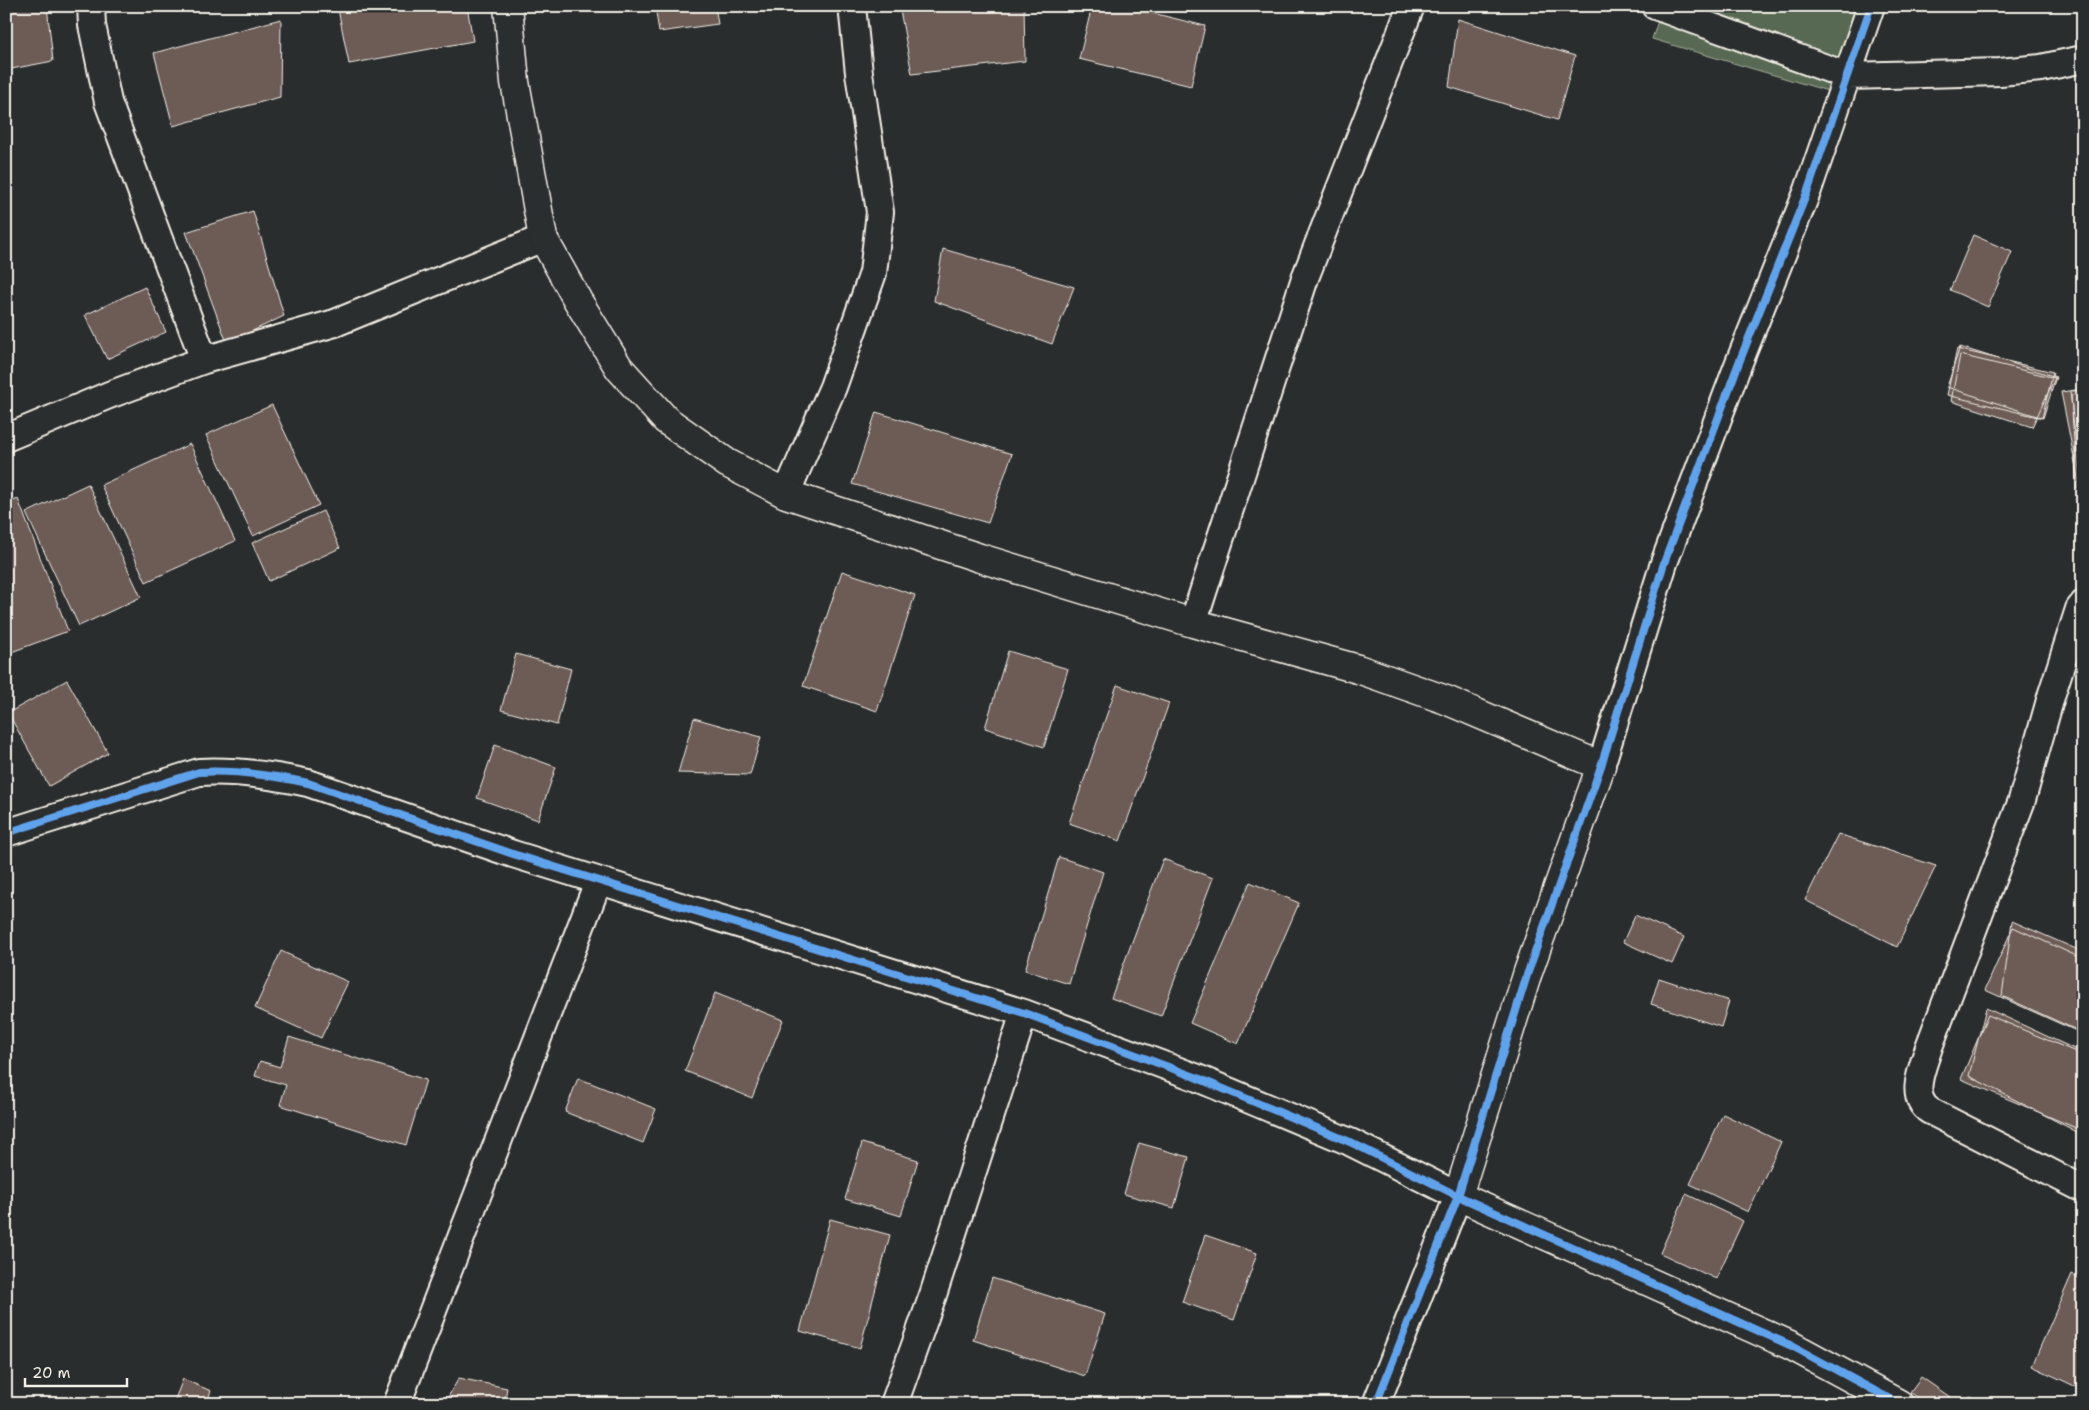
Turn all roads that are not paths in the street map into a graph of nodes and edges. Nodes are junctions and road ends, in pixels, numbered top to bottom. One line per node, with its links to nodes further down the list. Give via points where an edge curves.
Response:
1 (91, 6): 10 (street, via 108,102)
2 (508, 6): 9 (street, via 515,82)
3 (852, 6): 12 (street, via 880,212 873,273 833,387)
4 (1411, 6): 14 (street, via 1305,278)
5 (1655, 6): 8 (street)
6 (1871, 6): 8 (street)
7 (2083, 60): 8 (street, via 2000,72)
8 (1848, 76): 15 (street, via 1808,190 1664,563)
9 (543, 238): 10 (street, via 334,323); 12 (street, via 619,368 666,420 727,463)
10 (204, 360): 11 (street)
11 (6, 438)
12 (786, 494): 14 (street)
13 (2083, 604): 19 (street, via 2052,693 2022,800 1928,1047 1918,1098 1930,1111)
14 (1193, 623): 15 (street, via 1358,669 1446,700)
15 (1601, 766): 20 (street, via 1528,972)
16 (6, 833): 17 (street, via 199,772 232,770 274,775 308,784)
17 (598, 882): 18 (street); 21 (street)
18 (1024, 1013): 20 (street, via 1195,1077 1350,1142); 22 (street, via 933,1295)
19 (2083, 1189)
20 (1458, 1196): 23 (street); 24 (street, via 1792,1346)
21 (397, 1404)
22 (894, 1404)
23 (1376, 1404)
24 (1899, 1404)

